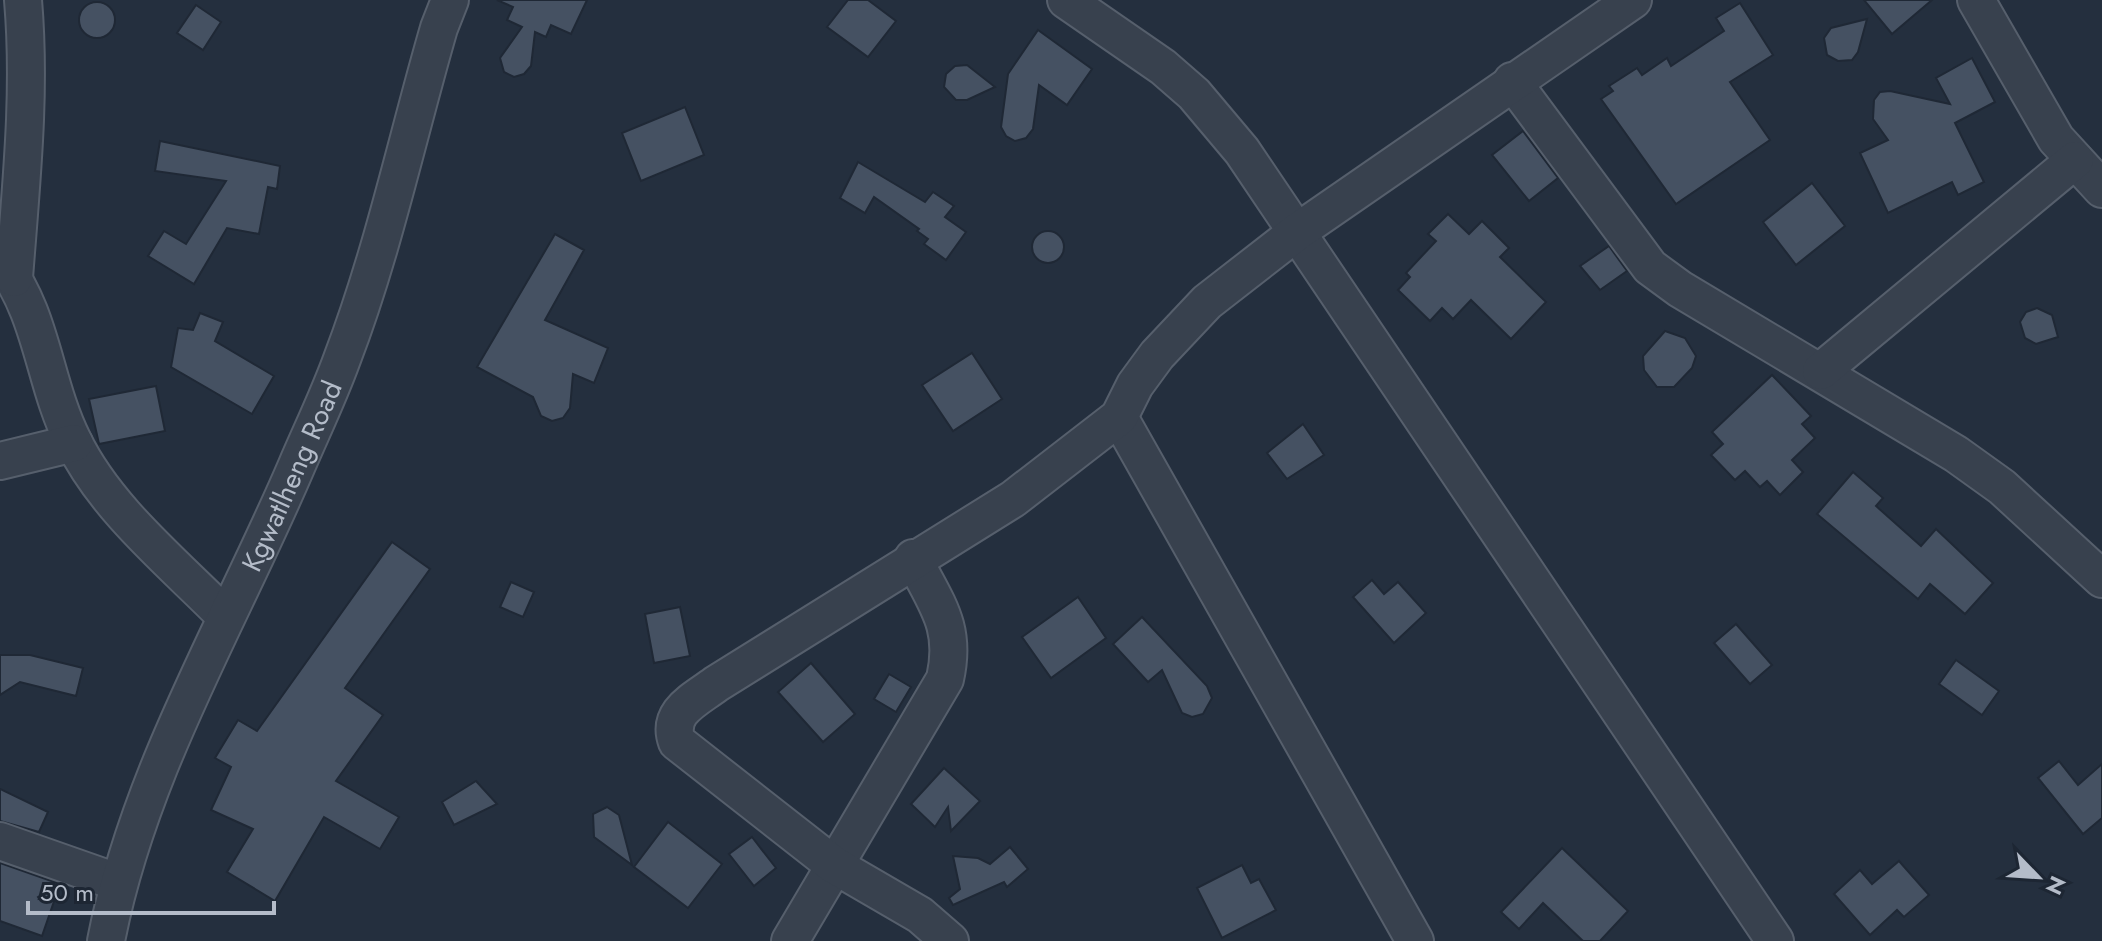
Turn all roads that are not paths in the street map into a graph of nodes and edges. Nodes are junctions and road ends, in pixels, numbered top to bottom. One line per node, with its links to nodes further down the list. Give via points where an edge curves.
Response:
1 (23, 0): 10 (street, via 26,108)
2 (450, 0): 17 (street, Kgwatlheng Road, via 342,359)
3 (1066, 0): 9 (street, via 1194,94 1242,151)
4 (1633, 0): 6 (street)
5 (1976, 0): 7 (street, via 2026,92)
6 (1512, 81): 9 (street); 11 (street, via 1650,267)
7 (2075, 160): 8 (street); 11 (street)
8 (2102, 189)
9 (1297, 232): 12 (street, via 1207,302 1142,375); 25 (street)
10 (7, 269): 13 (street, via 29,306)
11 (1821, 371): 16 (street, via 2002,487)
12 (1119, 417): 15 (street, via 1013,499); 24 (street)
13 (74, 443): 14 (street); 17 (street, via 128,517)
14 (0, 461)
15 (913, 558): 19 (street, via 946,622 952,649 945,679); 19 (street, via 716,684 677,715 672,728 677,742)
16 (2102, 579)
17 (225, 616): 20 (street, Kgwatlheng Road, via 172,735)
18 (0, 841): 20 (street)
19 (834, 865): 22 (street); 23 (street, via 920,915)
20 (117, 882): 21 (street, Kgwatlheng Road)
21 (106, 941)
22 (790, 941)
23 (950, 941)
24 (1415, 941)
25 (1775, 941)

